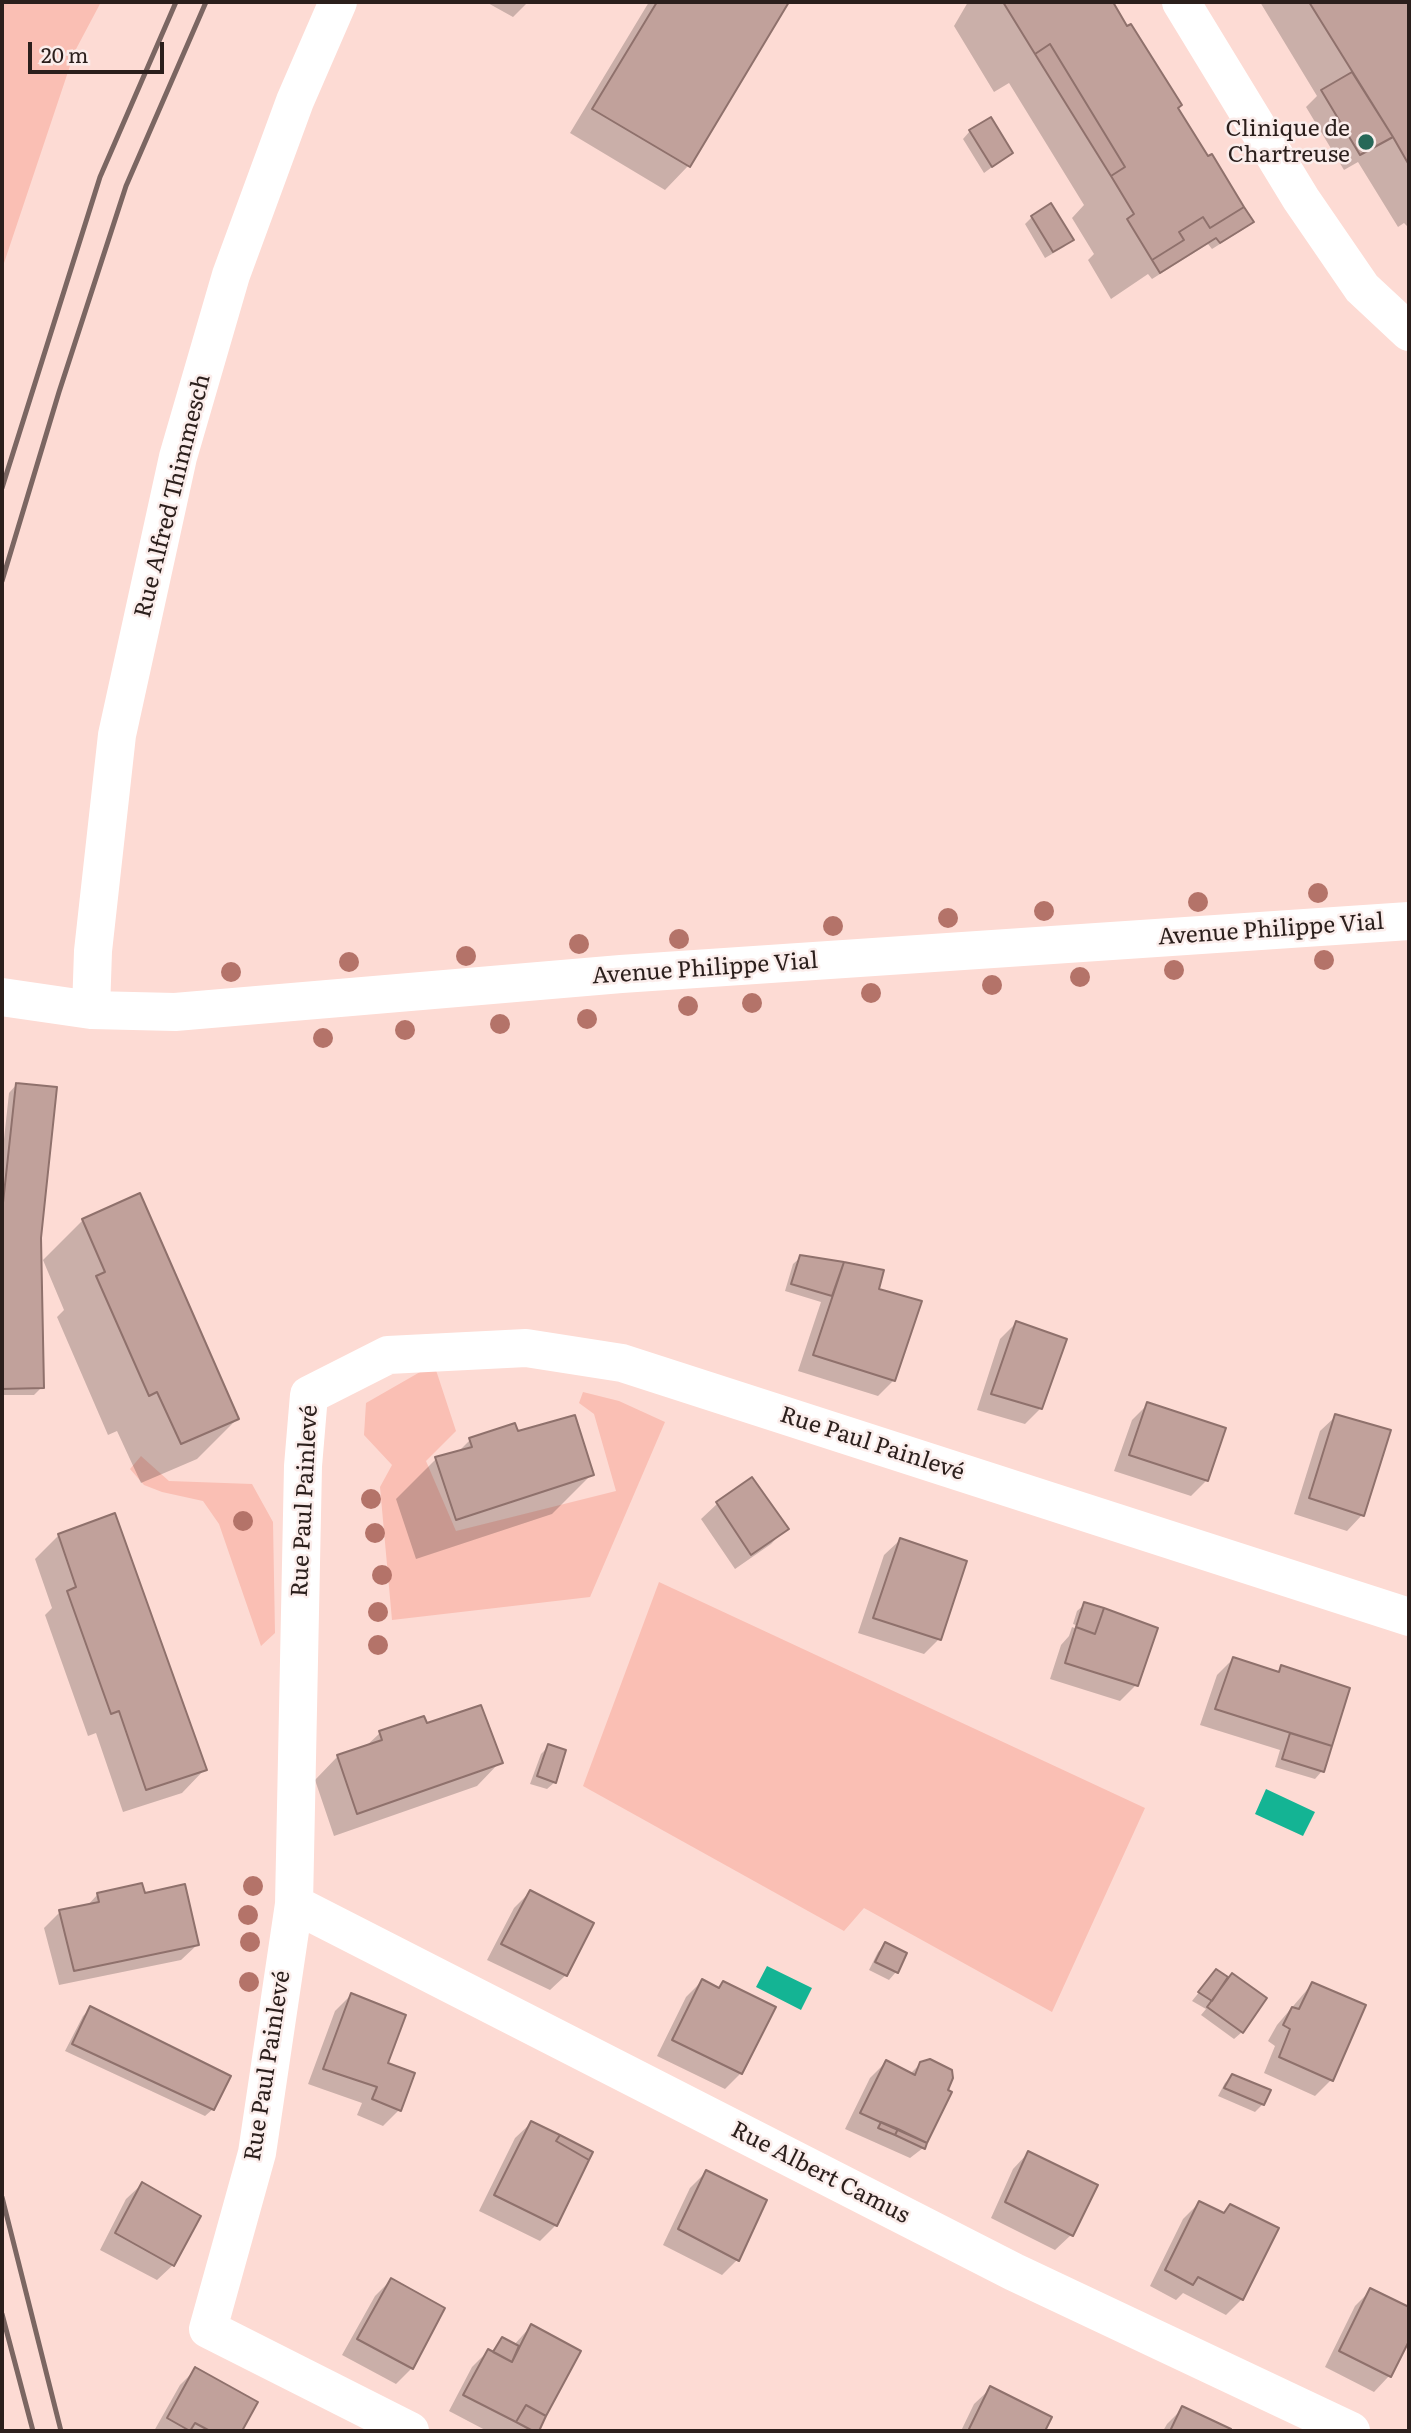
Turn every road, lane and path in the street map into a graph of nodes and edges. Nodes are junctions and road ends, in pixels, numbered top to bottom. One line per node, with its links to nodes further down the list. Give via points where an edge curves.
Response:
1 (338, 2): 6 (street, Rue Alfred Thimmesch, via 295,102 231,275 178,457 117,735 93,951)
2 (1181, 2): 3 (street, via 1301,199 1362,288)
3 (1409, 332)
4 (1409, 920): 6 (street, Avenue Philippe Vial, via 635,973 175,1012)
5 (2, 997): 6 (street, Avenue Philippe Vial)
6 (91, 1010)
7 (1409, 1617): 8 (street, Rue Paul Painlevé, via 622,1363 526,1348 388,1354 309,1395 303,1466)
8 (293, 1904): 9 (street, Rue Paul Painlevé, via 257,2153 208,2329); 10 (street, Rue Albert Camus, via 1014,2272)
9 (410, 2431)
10 (1351, 2431)

